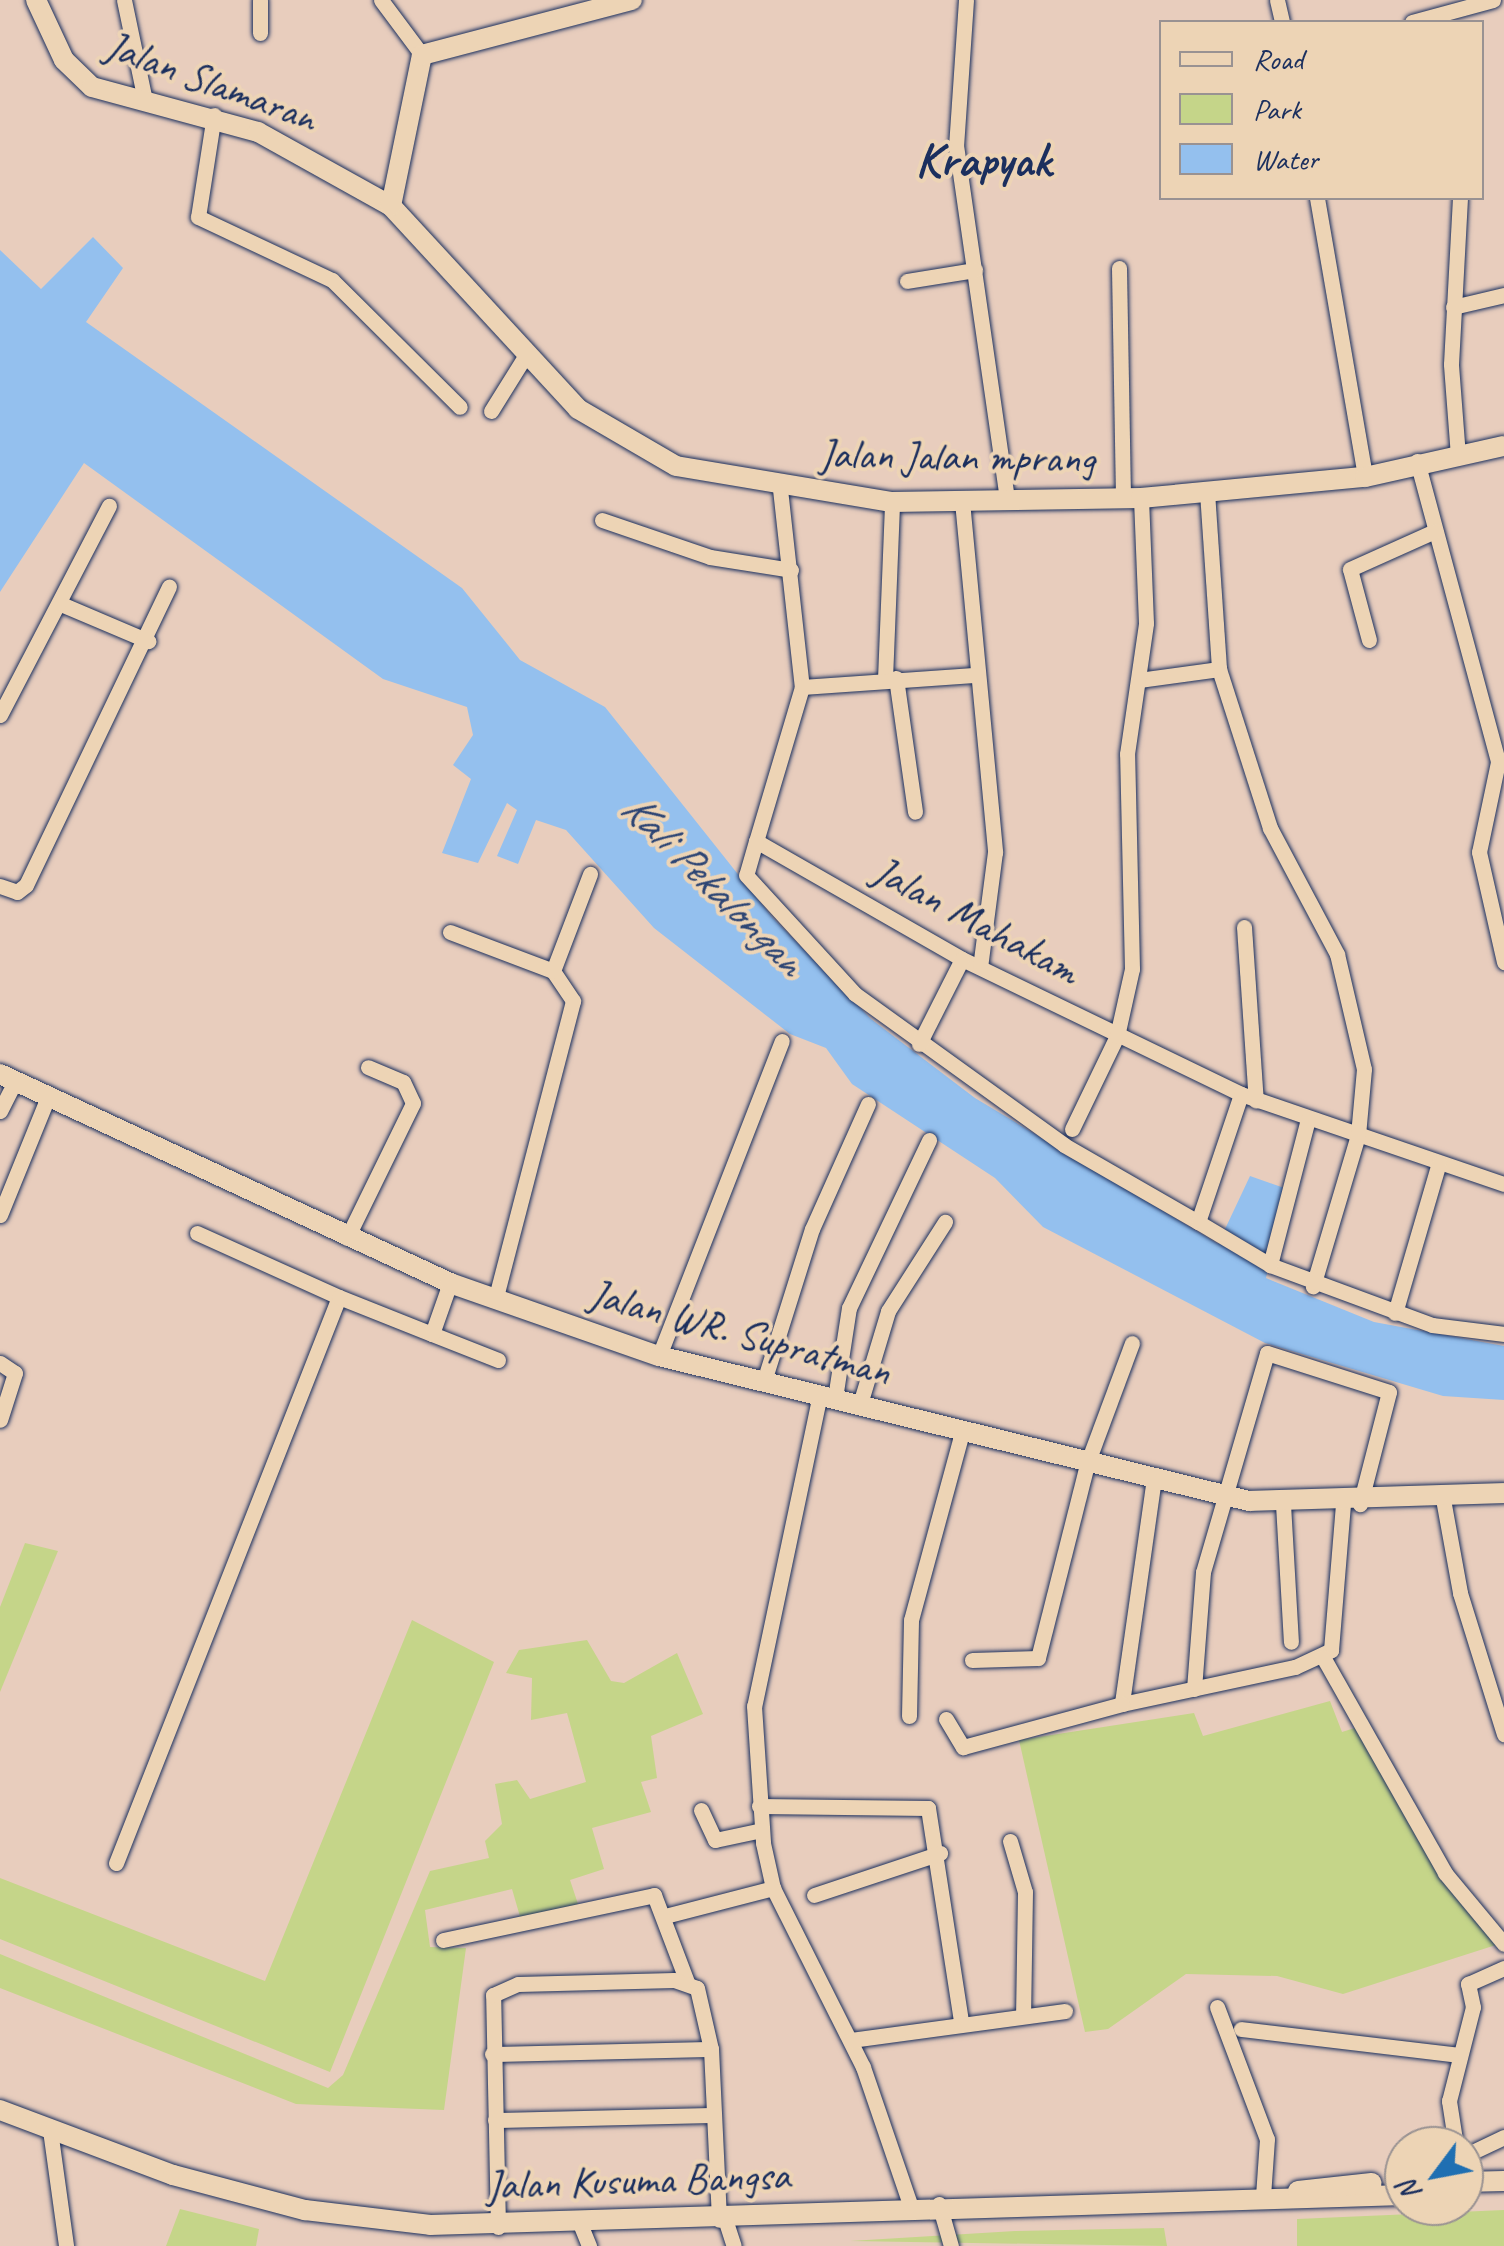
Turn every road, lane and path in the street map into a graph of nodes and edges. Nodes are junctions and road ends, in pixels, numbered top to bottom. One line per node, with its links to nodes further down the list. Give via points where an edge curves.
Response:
1 (36, 0): 11 (street, Jalan Slamaran, via 80,78)
2 (124, 0): 11 (street)
3 (260, 0): 9 (street)
4 (381, 0): 10 (street)
5 (632, 0): 10 (street, via 508,25)
6 (966, 0): 17 (street, via 956,145)
7 (1494, 0): 8 (street)
8 (1432, 13)
9 (260, 33)
10 (422, 55): 15 (street)
11 (144, 96): 12 (street, Jalan Slamaran)
12 (214, 115): 15 (street, Jalan Slamaran, via 303,153); 22 (street, via 198,218 332,280)
13 (1318, 200): 27 (street)
14 (1460, 200): 20 (street)
15 (391, 206): 21 (street, Jalan Jalan mprang)
16 (1119, 268): 30 (street)
17 (974, 270): 18 (street); 32 (street)
18 (907, 281)
19 (1504, 294): 20 (street)
20 (1453, 308): 25 (street)
21 (524, 358): 23 (street); 28 (street, Jalan Jalan mprang, via 620,441 676,466)
22 (460, 407)
23 (491, 411)
24 (1504, 446): 25 (street, Jalan Jalan mprang)
25 (1458, 456): 26 (street, Jalan Jalan mprang)
26 (1416, 461): 27 (street, Jalan Jalan mprang); 36 (street)
27 (1365, 477): 29 (street, Jalan Jalan mprang)
28 (780, 489): 33 (street, Jalan Jalan mprang); 37 (street)
29 (1207, 492): 30 (street, Jalan Jalan mprang); 42 (street)
30 (1132, 498): 32 (street, Jalan Jalan mprang); 45 (street, via 1148,576)
31 (962, 500): 32 (street, Jalan Jalan mprang); 33 (street, Jalan Jalan mprang); 43 (street)
32 (1007, 501)
33 (892, 502): 44 (street)
34 (109, 506): 39 (street)
35 (602, 520): 37 (street, via 710,557)
36 (1435, 531): 40 (street, via 1350,568); 55 (street, via 1498,762 1479,852)
37 (791, 570): 46 (street)
38 (169, 588): 41 (street)
39 (61, 604): 41 (street); 47 (street)
40 (1370, 640)
41 (148, 641): 51 (street, via 24,889)
42 (1219, 669): 45 (street); 69 (street, via 1270,828 1336,954 1364,1070)
43 (974, 675): 44 (street); 56 (street, via 994,852)
44 (890, 679): 46 (street, via 871,690); 48 (street)
45 (1139, 680): 58 (street, via 1128,754 1132,969)
46 (802, 687): 49 (street)
47 (0, 715)
48 (915, 812)
49 (756, 841): 54 (street, Jalan Mahakam); 60 (street, via 746,875 841,980)
50 (590, 874): 57 (street)
51 (0, 886)
52 (1244, 927): 63 (street)
53 (450, 932): 57 (street)
54 (962, 959): 56 (street, Jalan Mahakam); 60 (street)
55 (1504, 962)
56 (980, 967): 58 (street, Jalan Mahakam)
57 (554, 971): 82 (street, via 572,994 570,1017)
58 (1118, 1036): 63 (street, Jalan Mahakam); 68 (street)
59 (782, 1041): 87 (street)
60 (919, 1044): 75 (street)
61 (368, 1067): 77 (street, via 403,1082 413,1103)
62 (8, 1083): 65 (street, Jalan WR. Supratman); 66 (street)
63 (1249, 1098): 67 (street, Jalan Mahakam); 75 (street)
64 (868, 1104): 90 (street, via 812,1229)
65 (44, 1109): 73 (street); 77 (street, Jalan WR. Supratman)
66 (1, 1110)
67 (1308, 1119): 69 (street, Jalan Mahakam); 78 (street)
68 (1072, 1129)
69 (1358, 1135): 71 (street, Jalan Mahakam); 80 (street)
70 (929, 1140): 91 (street, via 849,1308)
71 (1439, 1163): 72 (street, Jalan Mahakam); 83 (street)
72 (1504, 1184)
73 (0, 1215)
74 (946, 1222): 92 (street, via 888,1311)
75 (1198, 1222): 78 (street)
76 (197, 1232): 81 (street)
77 (348, 1238): 79 (street, Jalan WR. Supratman)
78 (1270, 1265): 80 (street)
79 (450, 1284): 82 (street, Jalan WR. Supratman); 84 (street)
80 (1313, 1286): 83 (street)
81 (339, 1297): 84 (street); 115 (street)
82 (495, 1300): 87 (street, Jalan WR. Supratman)
83 (1395, 1313): 85 (street)
84 (432, 1334): 88 (street)
85 (1504, 1334)
86 (1132, 1343): 95 (street)
87 (658, 1356): 90 (street, Jalan WR. Supratman)
88 (498, 1360)
89 (0, 1363): 93 (street, via 15,1373)
90 (764, 1381): 91 (street, Jalan WR. Supratman)
91 (827, 1396): 92 (street, Jalan WR. Supratman); 110 (street, via 756,1696)
92 (860, 1404): 94 (street, Jalan WR. Supratman)
93 (0, 1420)
94 (962, 1429): 95 (street, Jalan WR. Supratman); 107 (street, via 910,1620)
95 (1087, 1464): 96 (street, Jalan WR. Supratman); 104 (street, via 1038,1658)
96 (1154, 1478): 98 (street, Jalan WR. Supratman); 106 (street)
97 (1504, 1494): 99 (street, Jalan WR. Supratman)
98 (1221, 1495): 100 (street, Jalan WR. Supratman); 101 (street, via 1270,1352 1390,1392); 105 (street, via 1196,1618)
99 (1443, 1498): 101 (street, Jalan WR. Supratman); 109 (street, via 1460,1593)
100 (1283, 1504): 101 (street, Jalan WR. Supratman); 102 (street)
101 (1351, 1504): 103 (street, via 1339,1628)
102 (1291, 1642)
103 (1323, 1657): 105 (street); 120 (street, via 1445,1874)
104 (972, 1660)
105 (1194, 1689): 106 (street)
106 (1122, 1704): 108 (street, via 963,1747)
107 (909, 1716)
108 (946, 1719)
109 (1504, 1734)
110 (759, 1806): 112 (street); 114 (street, via 923,1804)
111 (701, 1810): 112 (street, via 718,1841)
112 (762, 1830): 116 (street)
113 (1010, 1841): 125 (street, via 1025,1892)
114 (940, 1853): 117 (street); 126 (street)
115 (116, 1863)
116 (773, 1888): 118 (street); 128 (street)
117 (814, 1895)
118 (665, 1916): 119 (street, via 654,1894); 122 (street)
119 (443, 1940)
120 (1504, 1944)
121 (1504, 1968): 131 (street, via 1469,1982 1473,2007)
122 (688, 1982): 129 (street); 130 (street, via 502,1986 493,1995)
123 (1217, 2006): 140 (street, via 1268,2138)
124 (1065, 2011): 125 (street)
125 (1023, 2016): 126 (street)
126 (961, 2020): 128 (street)
127 (1241, 2029): 131 (street)
128 (851, 2040): 141 (street)
129 (711, 2050): 130 (street); 133 (street)
130 (492, 2054): 134 (street)
131 (1458, 2055): 135 (street, via 1449,2101)
132 (0, 2110): 136 (street, Jalan Kusuma Bangsa)
133 (714, 2115): 134 (street); 143 (street)
134 (494, 2120): 144 (street)
135 (1453, 2126)
136 (50, 2130): 144 (street, Jalan Kusuma Bangsa, via 305,2210); 146 (street)
137 (1384, 2185): 138 (street, Jalan Kusuma Bangsa)
138 (1296, 2192): 139 (street, Jalan Kusuma Bangsa); 140 (street, Jalan Kusuma Bangsa)
139 (1384, 2194)
140 (1263, 2196): 142 (street, Jalan Kusuma Bangsa)
141 (910, 2204): 142 (street, Jalan Kusuma Bangsa); 143 (street, Jalan Kusuma Bangsa)
142 (938, 2204): 148 (street)
143 (722, 2220): 145 (street, Jalan Kusuma Bangsa); 147 (street)
144 (498, 2227): 145 (street, Jalan Kusuma Bangsa)
145 (585, 2236)
146 (66, 2246)
147 (734, 2246)
148 (950, 2246)

